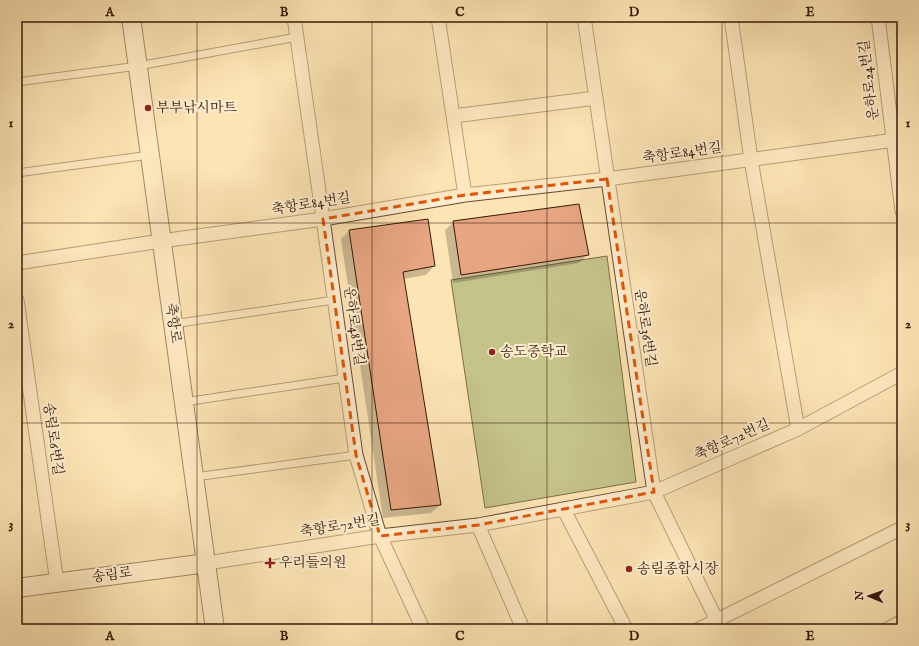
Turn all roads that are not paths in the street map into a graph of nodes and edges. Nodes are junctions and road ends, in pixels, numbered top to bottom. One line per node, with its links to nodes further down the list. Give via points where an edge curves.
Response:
1 (131, 17): 8 (street, 축항로)
2 (294, 17): 7 (street, 운하로48번길)
3 (438, 17): 11 (street)
4 (584, 17): 10 (street, 운하로36번길)
5 (731, 17): 14 (street)
6 (878, 17): 12 (street, 운하로24번길)
7 (297, 37): 8 (lane); 19 (street, 운하로48번길)
8 (138, 66): 9 (lane); 13 (street, 축항로)
9 (17, 82)
10 (596, 98): 11 (street); 16 (street, 운하로36번길)
11 (453, 116): 17 (street)
12 (897, 140): 14 (street, 축항로84번길); 18 (street, 운하로24번길)
13 (150, 155): 15 (lane); 20 (street, 축항로)
14 (751, 160): 16 (street, 축항로84번길); 28 (street)
15 (17, 173)
16 (607, 180): 17 (street, 축항로84번길); 31 (street, 운하로36번길)
17 (465, 195): 19 (street, 축항로84번길)
18 (902, 211)
19 (323, 219): 20 (street, 축항로84번길); 23 (street, 운하로48번길)
20 (161, 241): 21 (street, 축항로84번길); 24 (street, 축항로)
21 (17, 263)
22 (17, 300): 37 (street, 송림로6번길)
23 (334, 300): 24 (lane); 26 (street, 운하로48번길)
24 (173, 324): 27 (street, 축항로)
25 (902, 373): 28 (street, 축항로72번길)
26 (346, 378): 27 (lane); 29 (street, 운하로48번길)
27 (184, 402): 30 (street, 축항로)
28 (798, 429): 31 (street, 축항로72번길)
29 (356, 455): 30 (lane); 35 (street, 운하로48번길)
30 (195, 477): 36 (street, 축항로)
31 (654, 492): 32 (street, 축항로72번길); 40 (street, 운하로36번길)
32 (564, 510): 33 (street, 축항로72번길); 44 (street)
33 (478, 525): 35 (street, 축항로72번길); 43 (street)
34 (902, 528): 40 (street)
35 (380, 536): 36 (street, 축항로72번길); 42 (street, 운하로48번길)
36 (207, 563): 37 (street, 송림로); 41 (street, 축항로)
37 (56, 583): 38 (street, 송림로)
38 (17, 588)
39 (902, 618): 46 (lane)
40 (718, 624): 45 (street)
41 (215, 629)
42 (423, 629)
43 (522, 629)
44 (626, 629)
45 (699, 629)
46 (881, 629)

